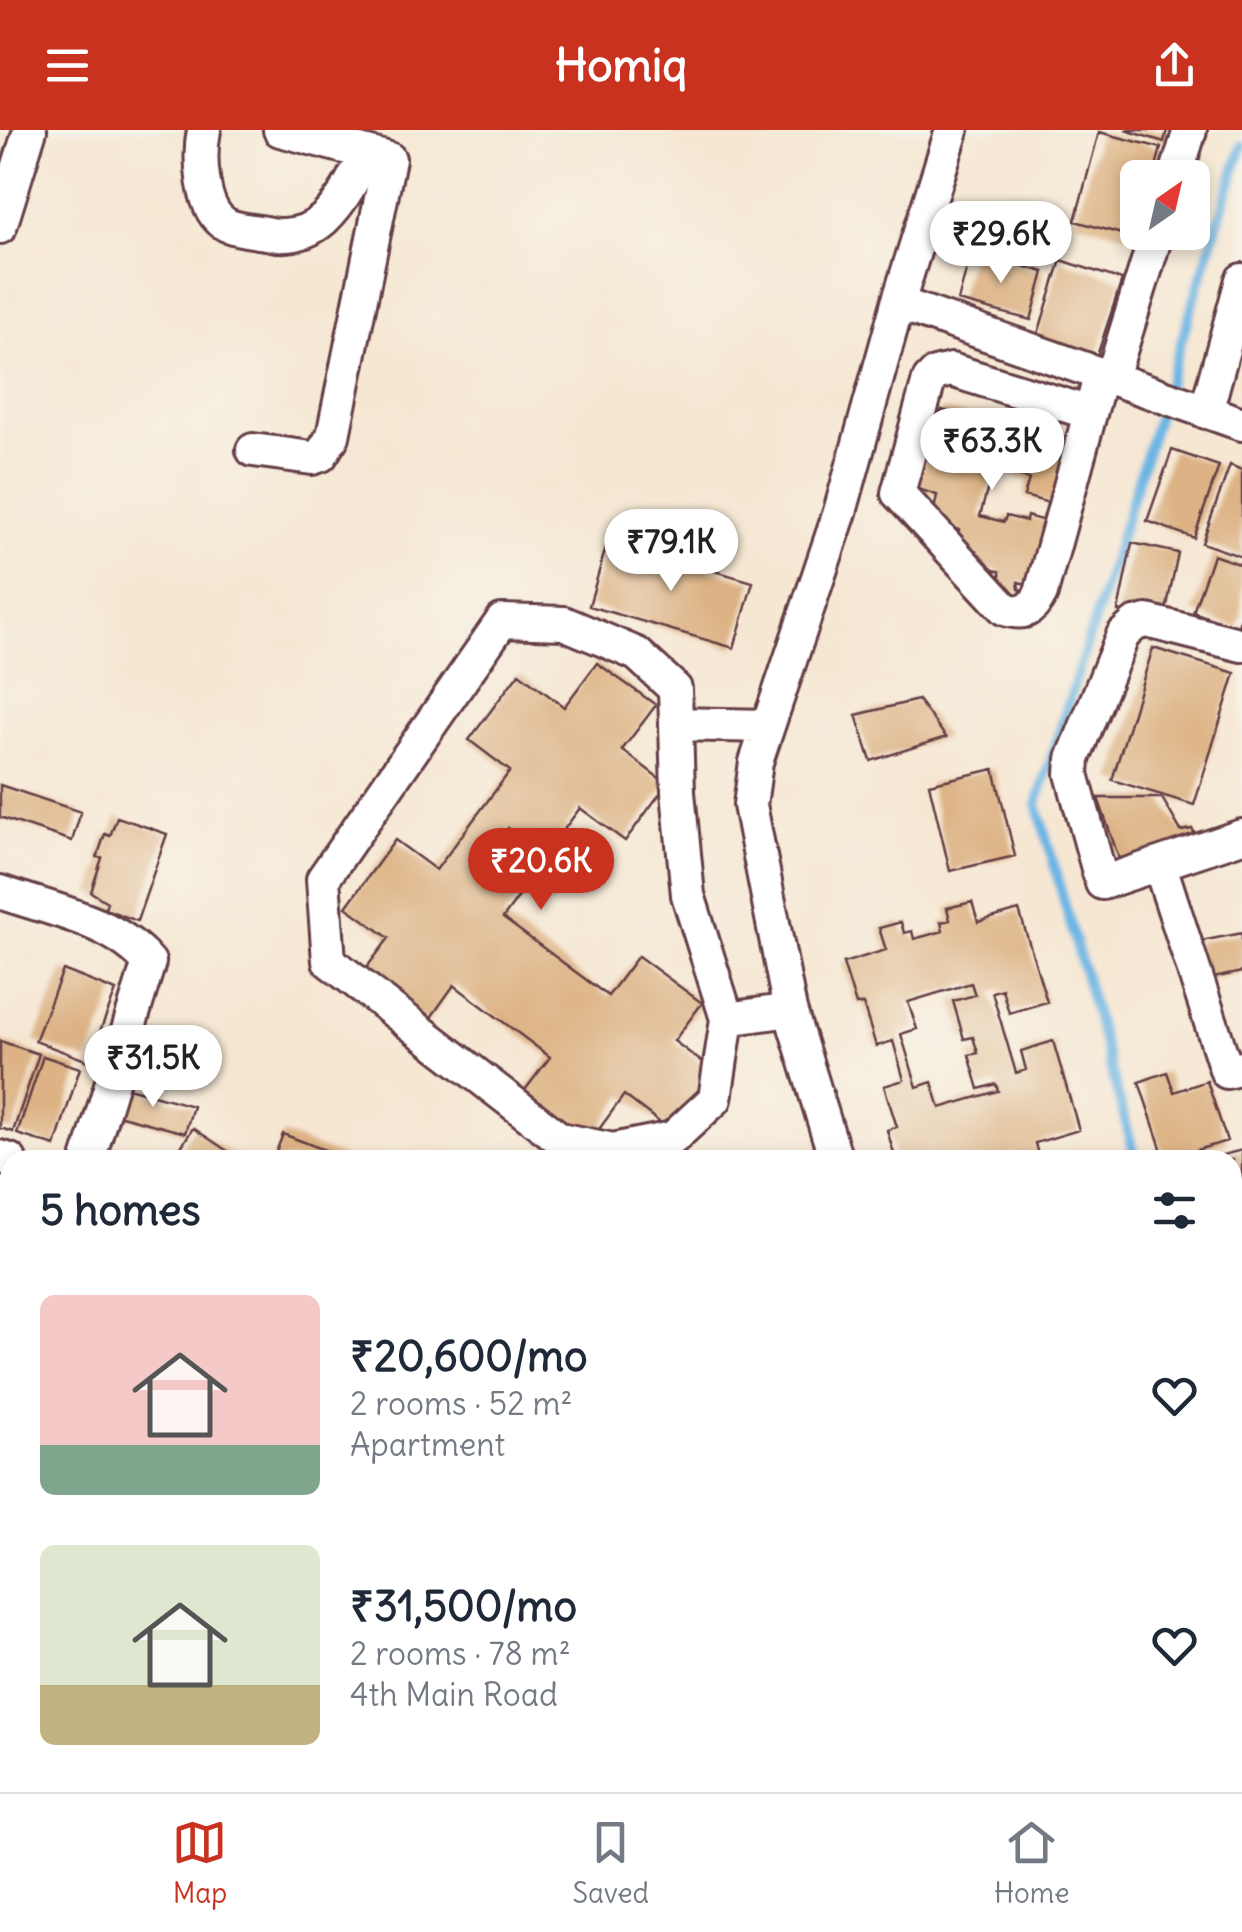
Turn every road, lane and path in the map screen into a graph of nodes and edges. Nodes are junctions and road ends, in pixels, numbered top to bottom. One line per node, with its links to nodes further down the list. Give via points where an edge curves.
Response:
1 (30, 130): 8 (street)
2 (204, 130): 6 (street, via 203,170 218,217 285,238 322,220)
3 (952, 130): 11 (street)
4 (1190, 130): 7 (street)
5 (284, 131): 6 (street)
6 (381, 151): 15 (street, via 333,436 312,458)
7 (1180, 160)
8 (0, 227)
9 (1151, 250): 12 (street)
10 (1242, 280): 13 (street)
11 (898, 303): 12 (street); 18 (street, via 840,512)
12 (1106, 388): 12 (street, via 1042,593 1028,611 1005,608 898,493 929,380 951,370); 13 (street)
13 (1193, 406): 14 (street)
14 (1242, 424)
15 (253, 450)
16 (1242, 645): 20 (street, via 1147,621 1136,624 1123,635 1073,759 1102,883)
17 (676, 724): 18 (street); 23 (street, via 688,895); 23 (street, via 675,689 636,654 564,623 502,621 323,878 329,962 560,1139 613,1150 673,1138 715,1098)
18 (768, 726): 22 (street, via 750,806)
19 (1242, 836): 20 (street)
20 (1160, 866): 24 (street, via 1226,1072)
21 (0, 892): 25 (street, via 110,930 150,962)
22 (790, 1010): 23 (street); 26 (street)
23 (727, 1019)
24 (1242, 1068)
25 (91, 1150)
26 (833, 1150)

